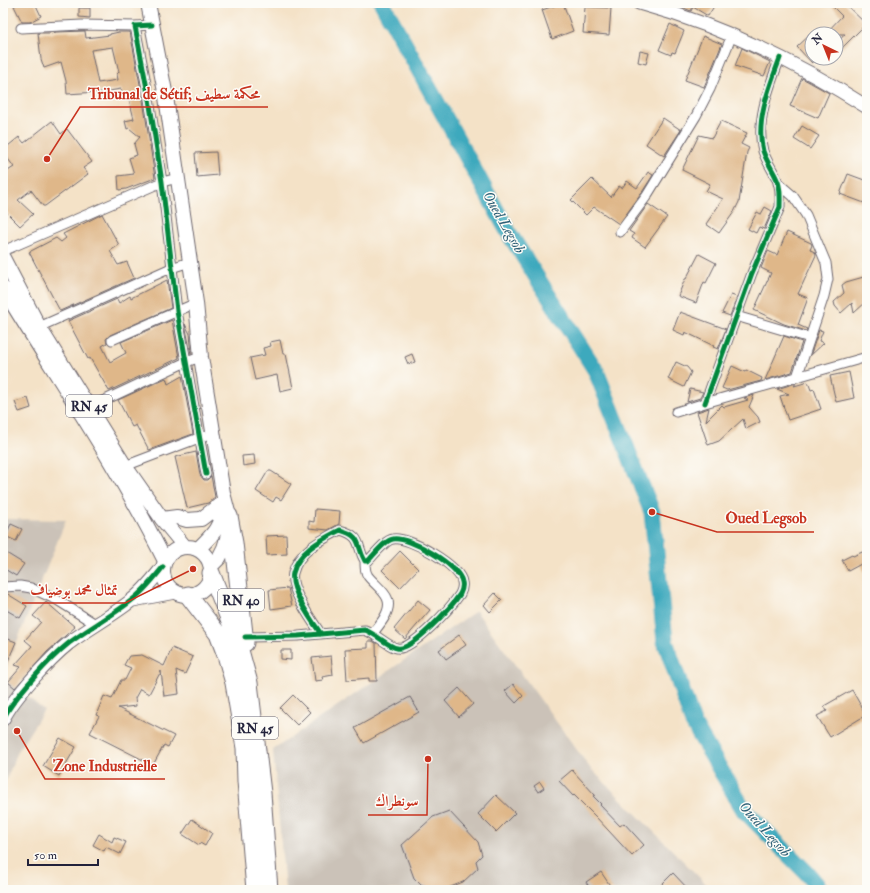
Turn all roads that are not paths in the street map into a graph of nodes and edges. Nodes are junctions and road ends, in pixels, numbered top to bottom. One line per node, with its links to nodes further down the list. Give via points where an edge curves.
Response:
1 (148, 3): 3 (main road, RN 40)
2 (639, 3): 6 (street, via 666,10)
3 (152, 25): 4 (street); 8 (main road, RN 40)
4 (135, 26): 5 (street); 9 (street)
5 (21, 28)
6 (732, 35): 7 (street); 14 (street, via 696,116 646,198)
7 (780, 58): 10 (street, via 835,86); 13 (street, via 765,100 761,137 768,164)
8 (166, 97): 9 (street); 11 (main road, RN 40)
9 (149, 98): 12 (street)
10 (867, 107)
11 (178, 178): 12 (street); 17 (main road, RN 40)
12 (162, 182): 15 (street); 18 (street)
13 (778, 183): 22 (street, via 780,207); 24 (street, via 793,196 806,215 826,263 828,279)
14 (620, 232)
15 (3, 251)
16 (3, 258): 23 (main road, RN 45)
17 (190, 262): 18 (street); 20 (main road, RN 40)
18 (171, 268): 21 (street); 23 (street)
19 (3, 288): 40 (main road, RN 45, via 125,486)
20 (196, 303): 21 (street); 26 (main road, RN 40)
21 (177, 311): 25 (street); 28 (street)
22 (736, 316): 24 (street); 30 (street)
23 (39, 327): 31 (main road, RN 45)
24 (810, 338): 29 (street)
25 (112, 340)
26 (201, 357): 28 (street); 33 (main road, RN 40)
27 (867, 357): 29 (street)
28 (186, 362): 31 (street); 33 (street)
29 (797, 377): 30 (street)
30 (706, 403): 32 (street)
31 (90, 408): 34 (main road, RN 45)
32 (676, 412)
33 (206, 435): 34 (street); 35 (street); 36 (main road, RN 40)
34 (125, 466): 37 (main road, RN 45)
35 (206, 474)
36 (225, 504): 37 (main road, via 202,519); 38 (main road, RN 40, via 221,520 212,534); 41 (main road, via 228,535 224,548); 48 (highway, RN 40, via 234,543)
37 (162, 519): 38 (main road, RN 45)
38 (191, 548): 40 (main road, via 173,551); 41 (main road, via 204,554)
39 (365, 561): 46 (street, via 368,576 386,594 388,607 385,617); 46 (street, via 388,541 401,540 433,553 450,565 462,580 460,594 436,622 413,643 404,648 396,648); 47 (street, via 358,542 349,533 340,530 310,548 296,564 292,574 294,585)
40 (164, 564): 43 (main road, via 165,581); 44 (street)
41 (211, 570): 43 (main road, via 210,580 201,591); 49 (highway, RN 45, via 236,636)
42 (3, 587): 45 (street, via 32,588 57,600)
43 (181, 593): 44 (street); 51 (highway, RN 45, via 218,634 234,683 245,748)
44 (134, 600): 45 (street)
45 (96, 625): 50 (street, via 59,652 27,686)
46 (373, 633): 47 (street, via 365,630)
47 (321, 634): 48 (street)
48 (245, 637): 49 (highway, RN 40)
49 (249, 683): 52 (highway, RN 45, via 261,785)
50 (3, 718)
51 (255, 890)
52 (268, 890)

